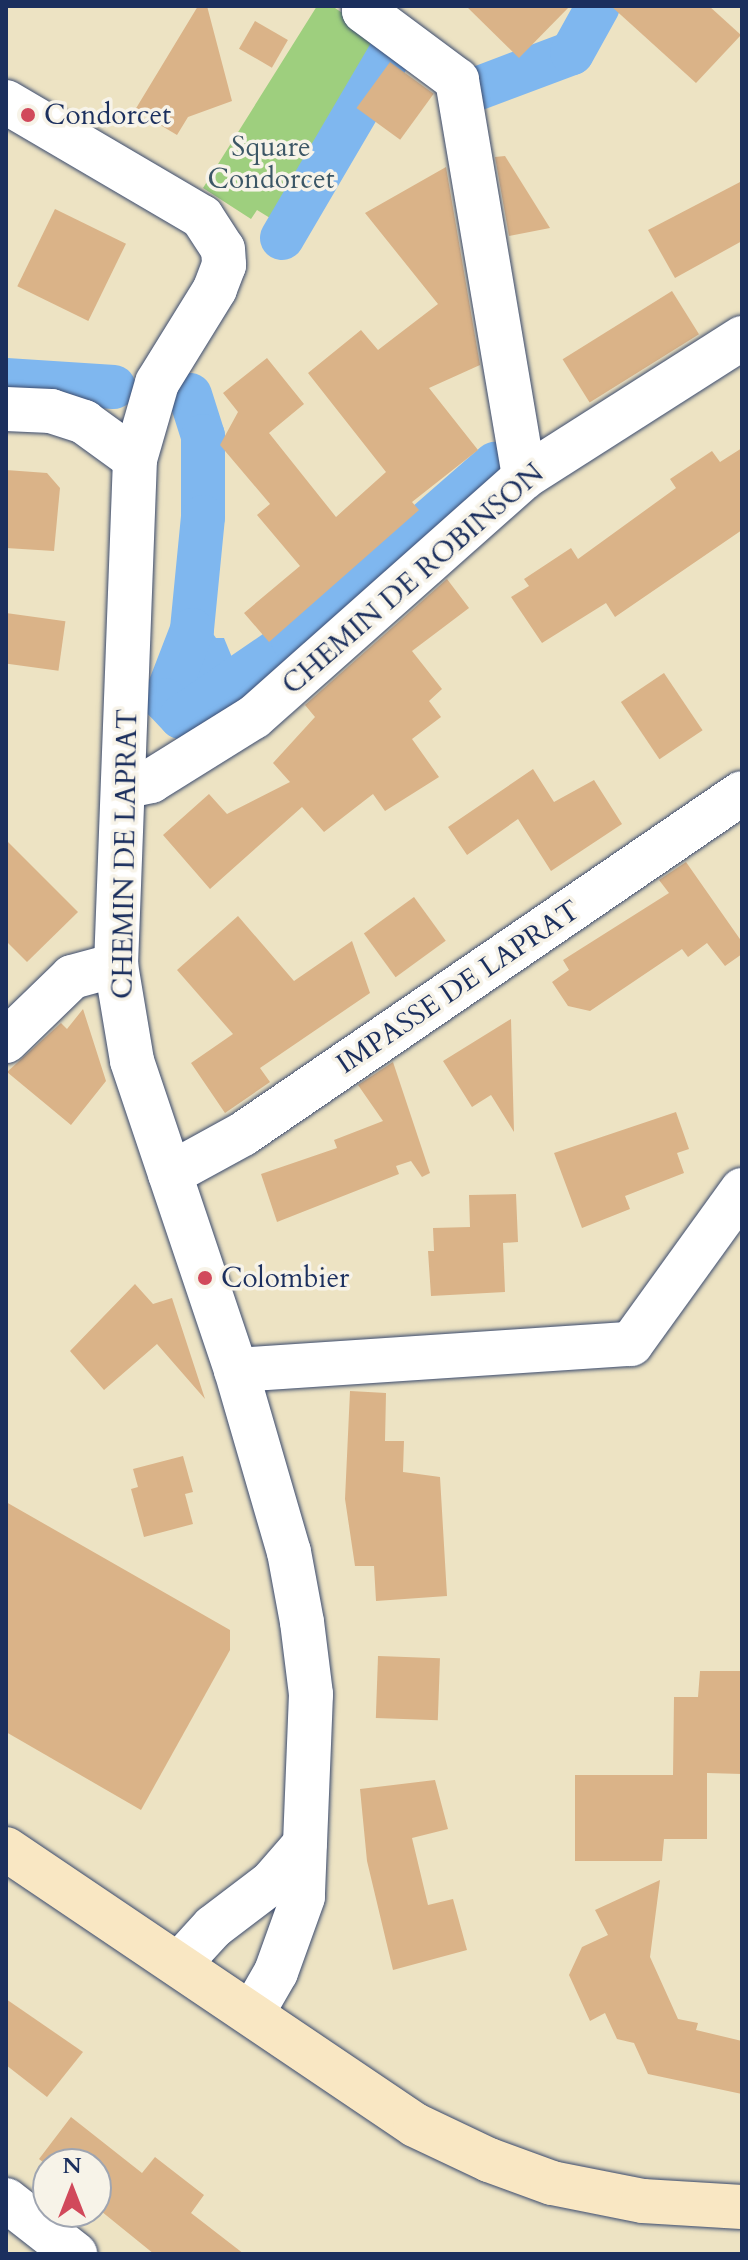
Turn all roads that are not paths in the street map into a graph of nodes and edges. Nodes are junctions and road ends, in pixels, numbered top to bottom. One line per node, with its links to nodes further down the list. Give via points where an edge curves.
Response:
1 (367, 9): 6 (street, via 457,80)
2 (6, 102): 5 (street, CHEMIN DE LAPRAT, via 202,217 215,232 224,265 151,400)
3 (742, 338): 6 (street, CHEMIN DE ROBINSON)
4 (6, 409): 5 (street, via 51,411 84,422)
5 (135, 459): 7 (street, CHEMIN DE LAPRAT)
6 (524, 477): 7 (street, CHEMIN DE ROBINSON, via 254,717 151,781)
7 (123, 787): 9 (street, CHEMIN DE LAPRAT)
8 (742, 793): 11 (street, IMPASSE DE LAPRAT, via 243,1134)
9 (116, 965): 10 (street, via 72,977); 11 (street, CHEMIN DE LAPRAT, via 132,1061)
10 (6, 1041)
11 (170, 1174): 13 (street, CHEMIN DE LAPRAT)
12 (742, 1190): 13 (street, via 631,1344)
13 (236, 1370): 14 (street, CHEMIN DE LAPRAT, via 289,1552 302,1622 311,1694)
14 (305, 1844): 16 (street, via 272,1882 213,1927); 17 (street, CHEMIN DE LAPRAT, via 303,1897 276,1972)
15 (6, 1849): 16 (main road)
16 (180, 1963): 17 (main road)
17 (253, 2012): 19 (main road, via 415,2125 489,2160 552,2183 643,2201)
18 (6, 2200): 20 (street)
19 (742, 2207)
20 (75, 2254)

